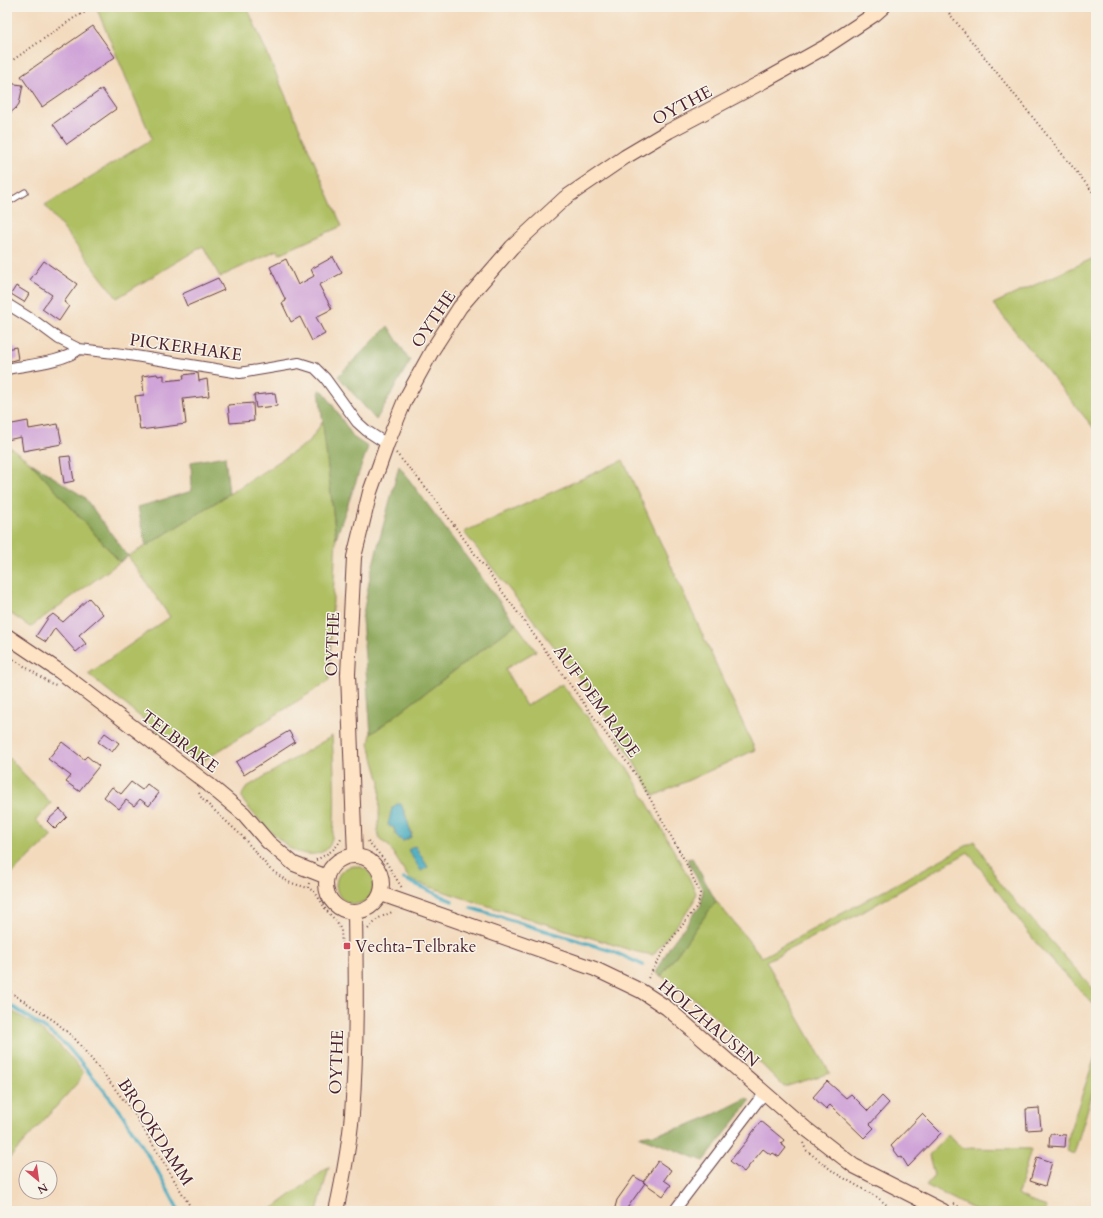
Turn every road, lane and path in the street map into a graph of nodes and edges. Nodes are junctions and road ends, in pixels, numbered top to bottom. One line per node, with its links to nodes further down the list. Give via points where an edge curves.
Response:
1 (95, 7): 4 (path, via 74,18)
2 (883, 7): 11 (main road, OYTHE, via 825,47 669,131 565,198 512,247 460,307 405,400)
3 (944, 7): 6 (path)
4 (7, 64)
5 (24, 192): 7 (lane)
6 (1096, 196)
7 (7, 203)
8 (7, 304): 9 (street, PICKERHAKE, via 59,339)
9 (79, 349): 10 (street, via 75,354 55,360); 11 (street, PICKERHAKE, via 240,373 299,363 315,368 357,422)
10 (7, 369)
11 (387, 444): 17 (main road, OYTHE, via 370,492 354,557 348,674); 25 (path, AUF DEM RADE, via 429,491 639,779 700,893 698,905 667,945)
12 (7, 636): 18 (main road, TELBRAKE, via 59,671 208,784 244,814 273,846 294,864)
13 (7, 655): 14 (path)
14 (57, 686)
15 (197, 790): 20 (path, via 202,799 241,835 270,869 288,882)
16 (341, 832): 18 (path, via 339,844 332,852 317,859)
17 (355, 856): 19 (main road, via 338,862 331,868); 21 (main road, via 372,862 378,869 381,877)
18 (312, 871): 19 (main road, TELBRAKE); 20 (path)
19 (327, 877): 22 (main road, via 327,890 332,902 343,910)
20 (308, 888): 23 (path, via 315,892 341,930)
21 (381, 894): 22 (main road, via 371,907); 25 (main road, HOLZHAUSEN, via 595,969)
22 (355, 912): 28 (main road, OYTHE, via 356,1050 352,1115)
23 (342, 952)
24 (7, 990): 27 (path, BROOKDAMM, via 56,1022 76,1040 135,1115)
25 (641, 991): 26 (main road, HOLZHAUSEN, via 667,1008)
26 (765, 1094): 29 (street, via 756,1102); 30 (main road, HOLZHAUSEN, via 854,1166)
27 (193, 1211)
28 (336, 1211)
29 (674, 1211)
30 (943, 1211)

